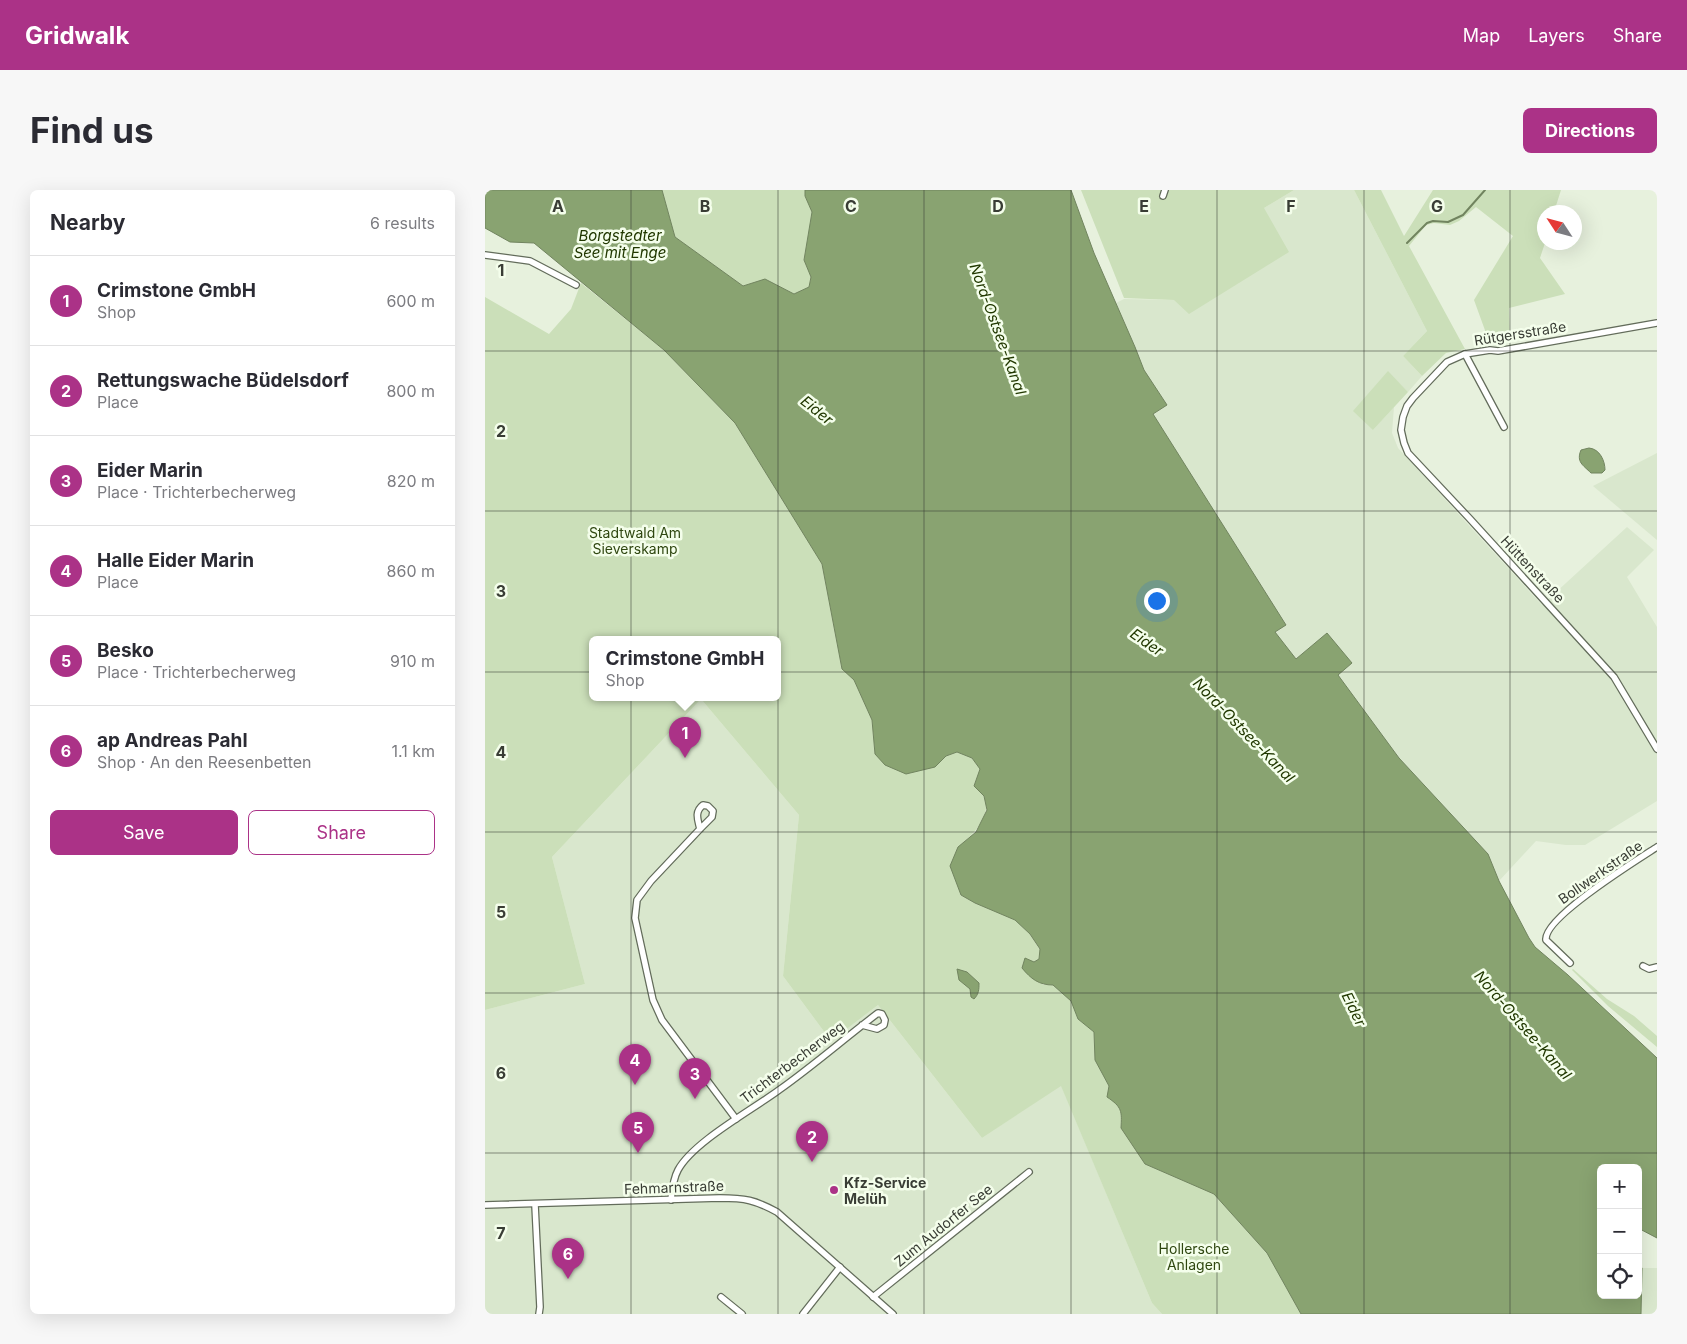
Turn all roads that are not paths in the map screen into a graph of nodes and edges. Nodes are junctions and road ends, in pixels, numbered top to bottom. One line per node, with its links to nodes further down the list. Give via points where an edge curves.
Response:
1 (485, 255): 2 (street, via 530,260)
2 (576, 285)
3 (1657, 322): 4 (street, Rütgersstraße)
4 (1465, 354): 5 (street, Rütgersstraße, via 1447,362); 6 (street)
5 (1407, 406): 7 (street, Hüttenstraße, via 1401,430 1409,454 1614,677)
6 (1504, 427)
7 (1657, 749)
8 (700, 829): 14 (street, Trichterbecherweg, via 637,900 635,918 653,1000 662,1020)
9 (1657, 847): 10 (street, Bollwerkstraße, via 1568,909 1550,928 1546,940)
10 (1570, 963)
11 (1643, 966): 12 (street, via 1649,969)
12 (1657, 967)
13 (862, 1025): 14 (street, Trichterbecherweg, via 780,1090)
14 (736, 1119): 16 (street, Trichterbecherweg, via 694,1151 678,1169)
15 (1029, 1172): 21 (street, Zum Audorfer See)
16 (671, 1200): 18 (street, Fehmarnstraße); 19 (street, Fehmarnstraße, via 738,1198 760,1203 777,1212)
17 (485, 1205): 18 (street, Fehmarnstraße)
18 (535, 1205): 22 (street)
19 (840, 1268): 21 (street, Fehmarnstraße); 24 (street)
20 (721, 1297): 23 (street)
21 (873, 1297): 25 (street, Fehmarnstraße)
22 (539, 1314)
23 (742, 1314)
24 (803, 1314)
25 (893, 1314)

